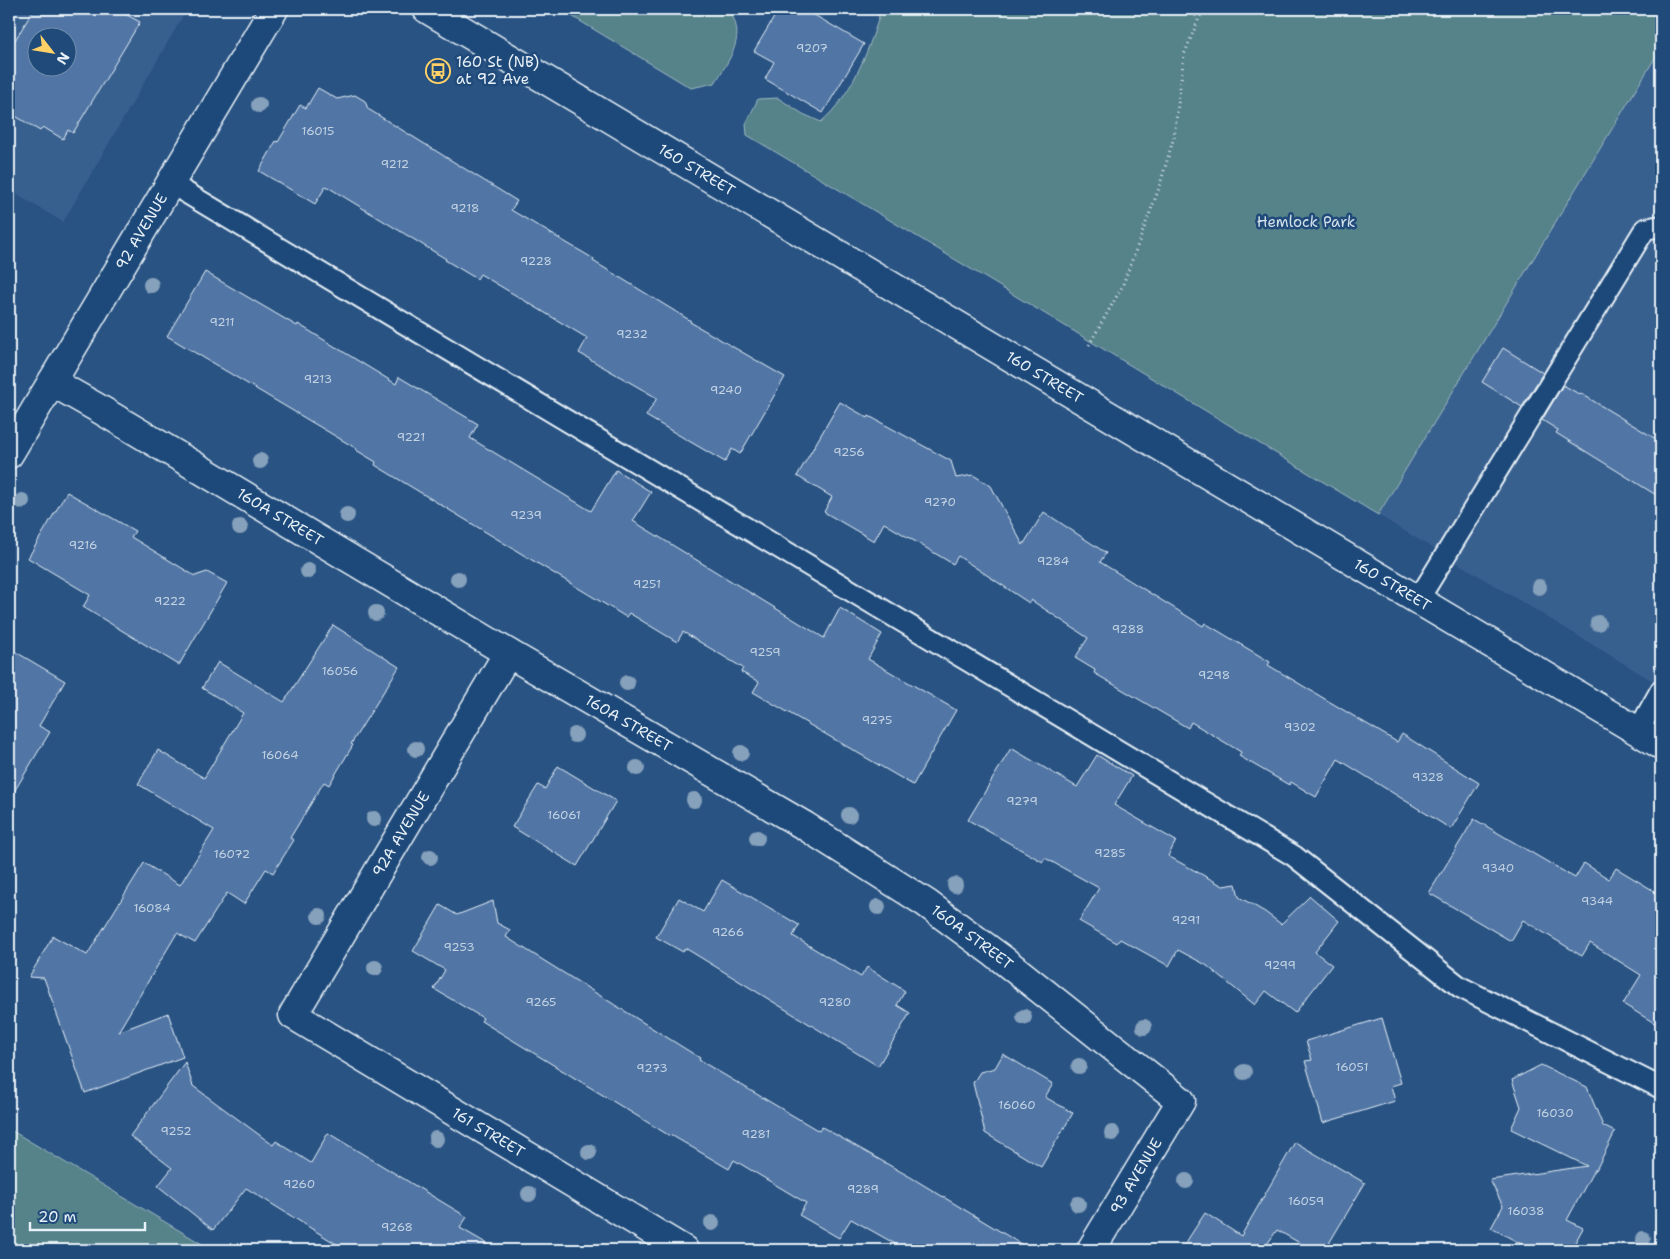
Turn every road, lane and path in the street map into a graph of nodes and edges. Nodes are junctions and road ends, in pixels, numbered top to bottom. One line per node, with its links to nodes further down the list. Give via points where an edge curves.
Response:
1 (274, 9): 6 (street, 92 AVENUE)
2 (428, 9): 11 (street, 160 STREET)
3 (1188, 9): 5 (path)
4 (1205, 9): 5 (path)
5 (1199, 18): 8 (path, via 1184,55 1174,137 1158,191 1122,287)
6 (170, 183): 9 (street, 92 AVENUE); 17 (lane, via 1294,856 1460,987)
7 (1661, 226): 11 (lane, via 1645,229)
8 (1089, 345)
9 (52, 382): 10 (street, 92 AVENUE); 12 (street, 160A STREET)
10 (9, 454)
11 (1418, 600): 14 (street, 160 STREET)
12 (508, 653): 16 (street, 92A AVENUE); 18 (street, 160A STREET, via 805,826 926,903 1002,959)
13 (1661, 690): 14 (lane)
14 (1638, 731): 15 (street, 160 STREET)
15 (1661, 745)
16 (293, 1015): 19 (street, 161 STREET)
17 (1661, 1088)
18 (1181, 1102): 20 (street, 93 AVENUE)
19 (684, 1250)
20 (1091, 1250)

